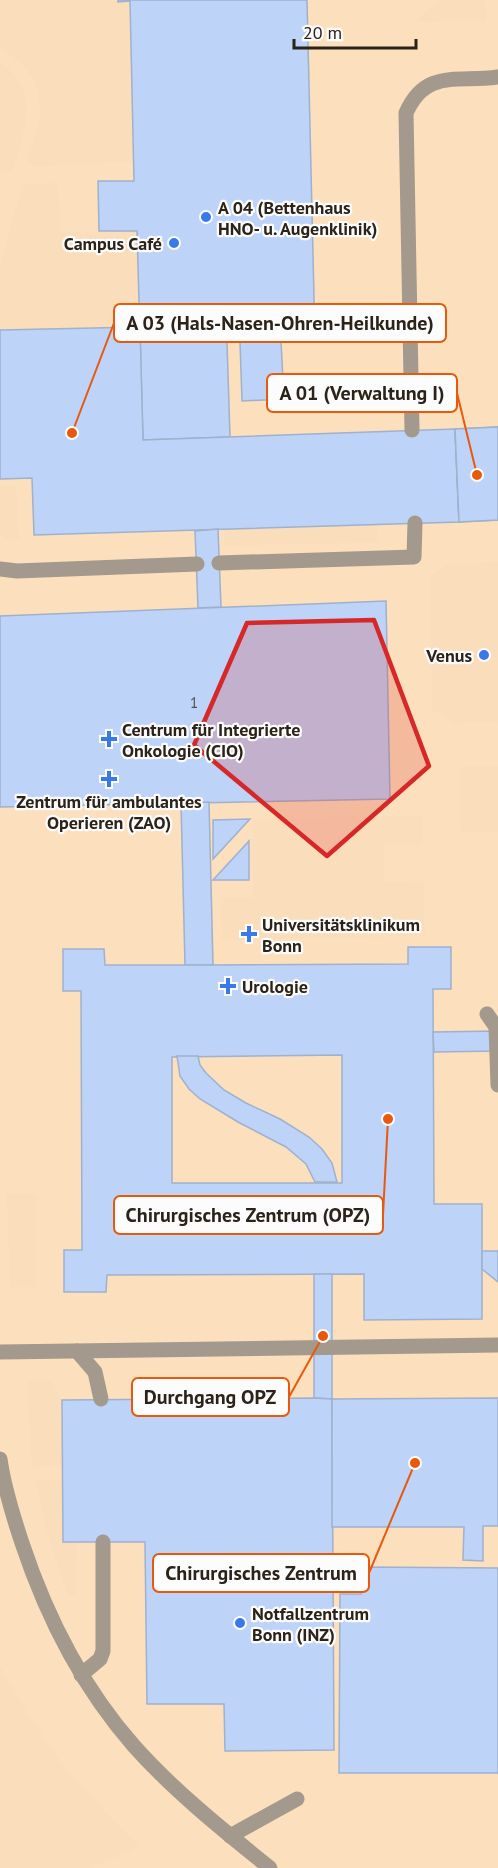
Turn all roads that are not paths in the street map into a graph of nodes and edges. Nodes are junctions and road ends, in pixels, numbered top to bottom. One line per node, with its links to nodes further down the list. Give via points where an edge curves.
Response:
1 (498, 77): 2 (lane, via 431,84 412,100 406,113)
2 (412, 430)
3 (415, 523): 4 (lane, via 414,557)
4 (219, 563)
5 (197, 564): 6 (lane)
6 (0, 569)
7 (487, 1014): 8 (lane, via 496,1027)
8 (498, 1085)
9 (498, 1346): 11 (lane)
10 (0, 1352): 11 (lane)
11 (77, 1352): 12 (lane, via 95,1372)
12 (101, 1399)
13 (0, 1459): 15 (lane, via 34,1578)
14 (103, 1542): 15 (lane, via 103,1651 100,1659)
15 (81, 1675): 17 (lane, via 136,1748)
16 (297, 1799): 17 (lane)
17 (230, 1836): 18 (lane)
18 (270, 1868)

